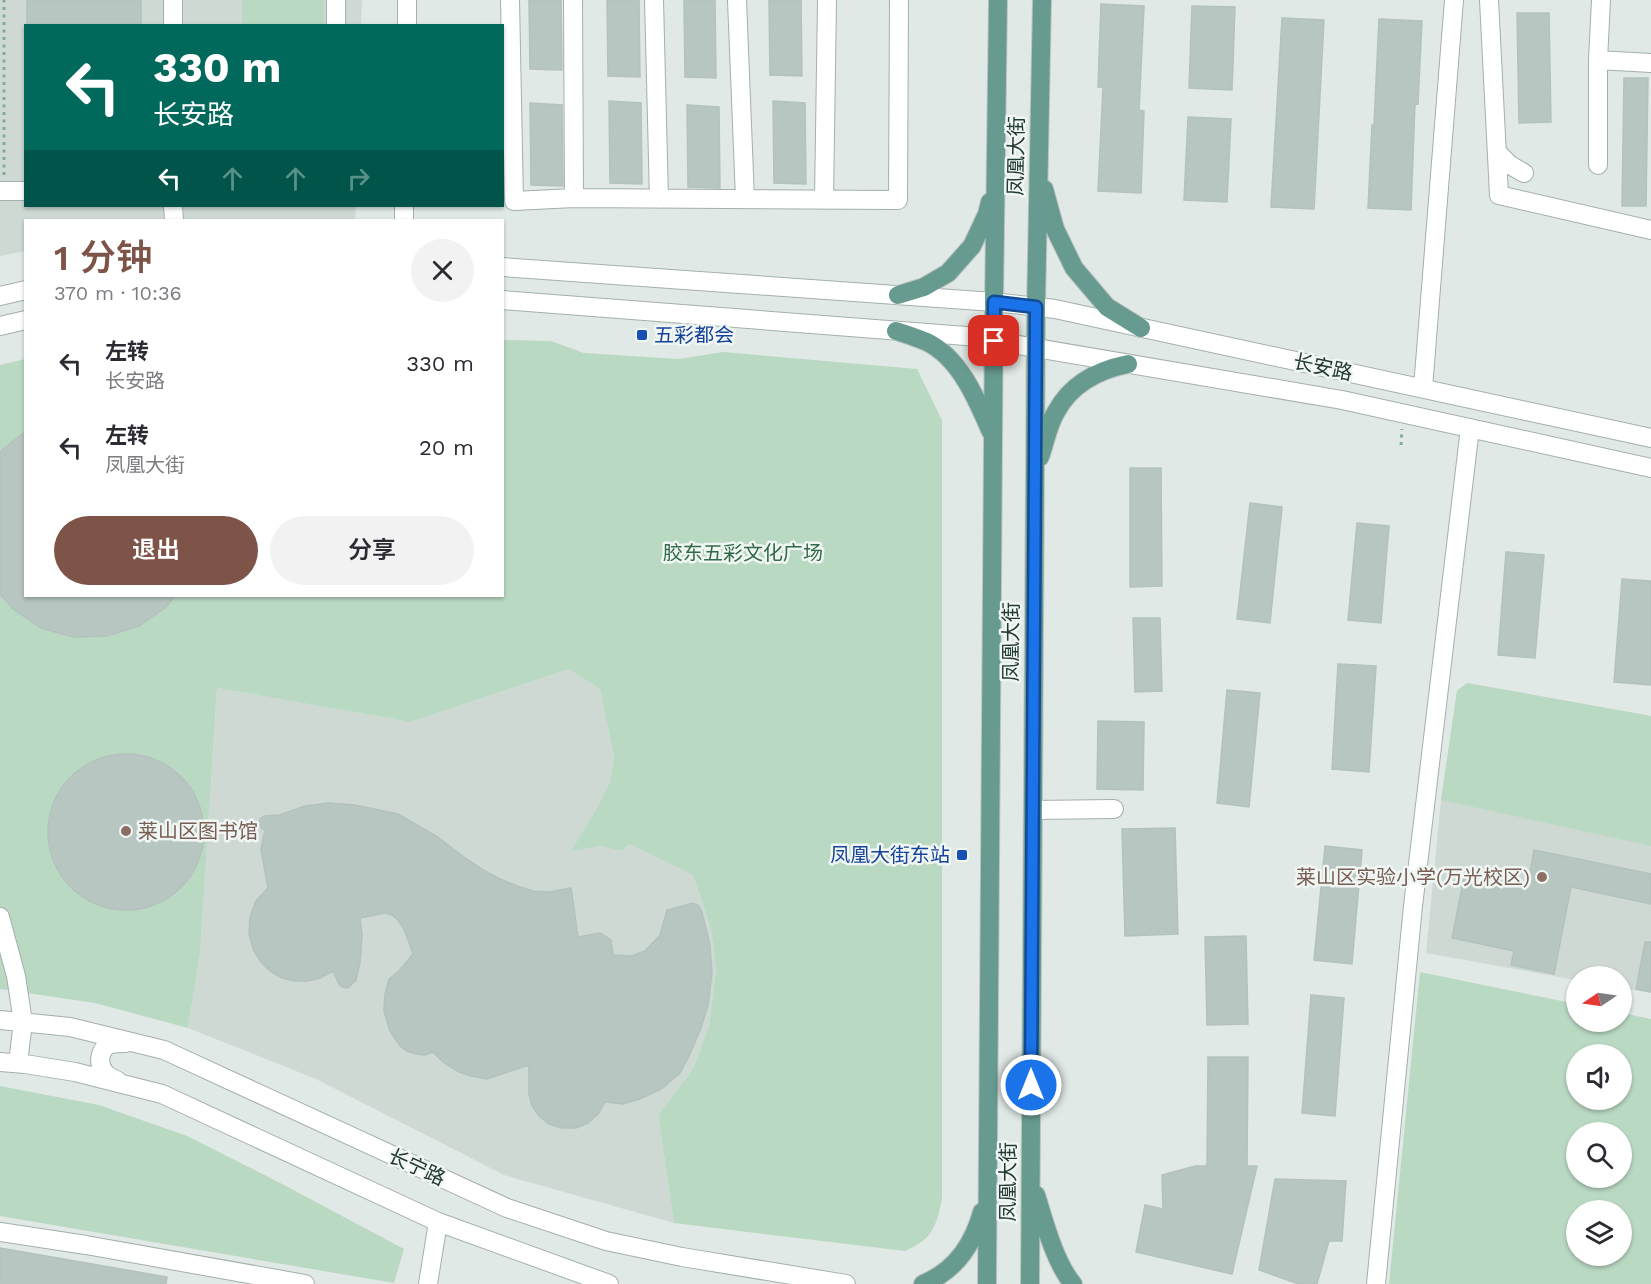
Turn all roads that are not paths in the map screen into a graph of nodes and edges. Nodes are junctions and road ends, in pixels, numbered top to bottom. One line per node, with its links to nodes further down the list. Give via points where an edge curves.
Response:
1 (173, 0): 15 (street)
2 (336, 0): 16 (street)
3 (407, 0): 17 (street)
4 (510, 0): 27 (street, via 514,201)
5 (573, 0): 27 (street)
6 (654, 0): 28 (street)
7 (737, 0): 29 (street)
8 (827, 0): 30 (street)
9 (899, 0): 30 (street, via 898,200)
10 (998, 0): 24 (main road, 凤凰大街)
11 (1042, 0): 22 (main road, 凤凰大街)
12 (1454, 0): 46 (street)
13 (1489, 0): 20 (street)
14 (1600, 0): 18 (street)
15 (173, 24)
16 (336, 24)
17 (406, 24)
18 (1598, 60): 19 (street); 21 (street)
19 (1651, 63)
20 (1497, 152): 23 (street); 31 (street, via 1499,195)
21 (1598, 165)
22 (1039, 171): 38 (main road, 凤凰大街); 41 (main road, via 1055,229 1074,268 1107,307)
23 (1524, 173)
24 (996, 180): 34 (main road, via 987,214 972,246 948,273 924,287); 37 (main road, 凤凰大街)
25 (2, 191): 26 (street)
26 (24, 191)
27 (574, 198): 28 (street)
28 (659, 199): 29 (street)
29 (745, 199): 30 (street)
30 (824, 200)
31 (1651, 230)
32 (504, 267): 34 (street, 长安路)
33 (24, 290): 35 (street)
34 (898, 295): 37 (street, 长安路)
35 (0, 296)
36 (504, 300): 42 (street, 长安路)
37 (994, 302): 38 (street, 长安路); 43 (main road, 凤凰大街)
38 (1036, 307): 41 (street, 长安路); 44 (main road, 凤凰大街)
39 (24, 320): 40 (street)
40 (0, 326)
41 (1141, 328): 46 (street, 长安路)
42 (896, 331): 43 (street, 长安路); 48 (main road, via 928,343 945,355 961,373)
43 (994, 341): 44 (street, 长安路); 48 (main road, 凤凰大街)
44 (1036, 348): 45 (street, 长安路); 51 (main road, 凤凰大街)
45 (1128, 364): 47 (street, 长安路, via 1342,400); 51 (main road, via 1108,368 1069,393 1055,414)
46 (1423, 388): 49 (street, 长安路)
47 (1470, 428): 50 (street, 长安路); 72 (street, via 1413,906)
48 (993, 437): 61 (main road, 凤凰大街)
49 (1651, 438)
50 (1651, 468)
51 (1035, 473): 53 (main road, 凤凰大街)
52 (1114, 809): 53 (street)
53 (1033, 810): 60 (main road, 凤凰大街)
54 (0, 918): 56 (street, via 16,976)
55 (0, 1020): 56 (street, 长宁路)
56 (23, 1022): 57 (street, 长宁路, via 70,1027); 58 (street)
57 (131, 1042): 59 (street, via 110,1044 100,1057 103,1071); 67 (street, 长宁路, via 164,1050 507,1208 606,1241)
58 (9, 1063): 59 (street, 长宁路, via 75,1072)
59 (127, 1086): 62 (street, 长宁路, via 162,1094)
60 (1030, 1177): 70 (main road, 凤凰大街); 71 (main road, via 1058,1256)
61 (987, 1196): 68 (main road, via 978,1227 966,1249 952,1265); 69 (main road, 凤凰大街)
62 (438, 1222): 65 (street); 66 (street, 长宁路)
63 (0, 1232): 64 (street)
64 (305, 1284)
65 (428, 1284)
66 (609, 1284)
67 (843, 1284)
68 (923, 1284)
69 (987, 1284)
70 (1030, 1284)
71 (1073, 1284)
72 (1376, 1284)

